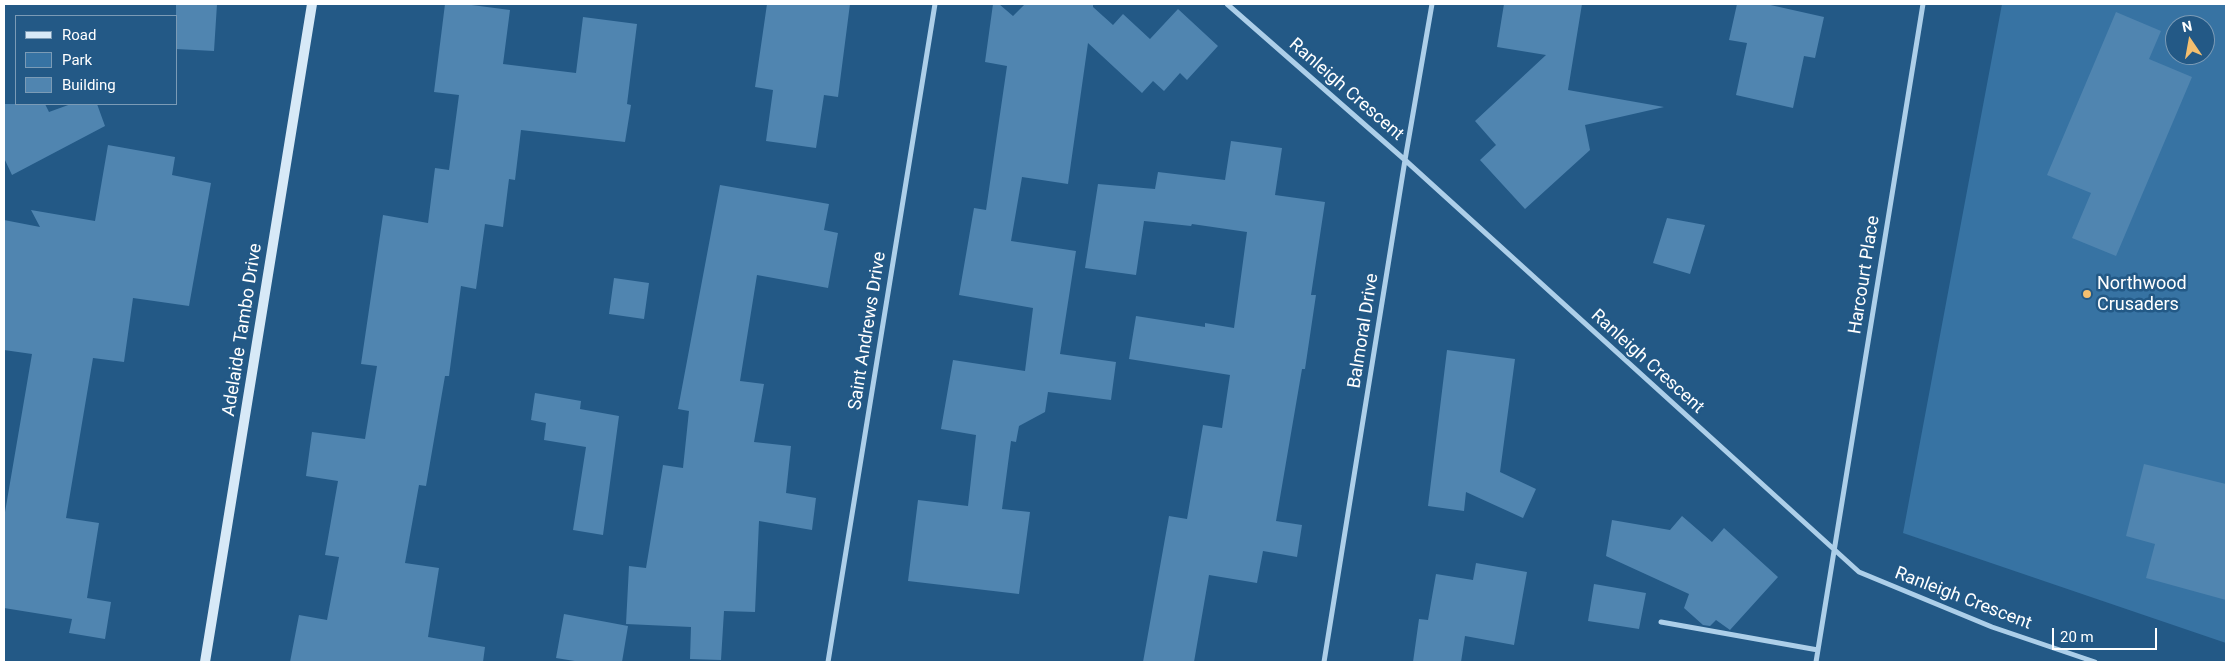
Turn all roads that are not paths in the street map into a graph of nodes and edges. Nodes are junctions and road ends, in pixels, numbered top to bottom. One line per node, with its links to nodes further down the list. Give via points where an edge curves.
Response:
1 (312, 4): 10 (street, Adelaide Tambo Drive)
2 (936, 4): 11 (street, Saint Andrews Drive)
3 (1227, 4): 6 (street, Ranleigh Crescent)
4 (1432, 4): 6 (street, Balmoral Drive)
5 (1923, 4): 7 (street, Harcourt Place)
6 (1405, 160): 7 (street, Ranleigh Crescent); 12 (street, Balmoral Drive)
7 (1834, 551): 9 (street, Harcourt Place); 14 (street, Ranleigh Crescent, via 1859,572 1992,627)
8 (1661, 622): 9 (street)
9 (1818, 650): 13 (street, Harcourt Place)
10 (205, 662)
11 (828, 662)
12 (1324, 662)
13 (1816, 662)
14 (2095, 662)

